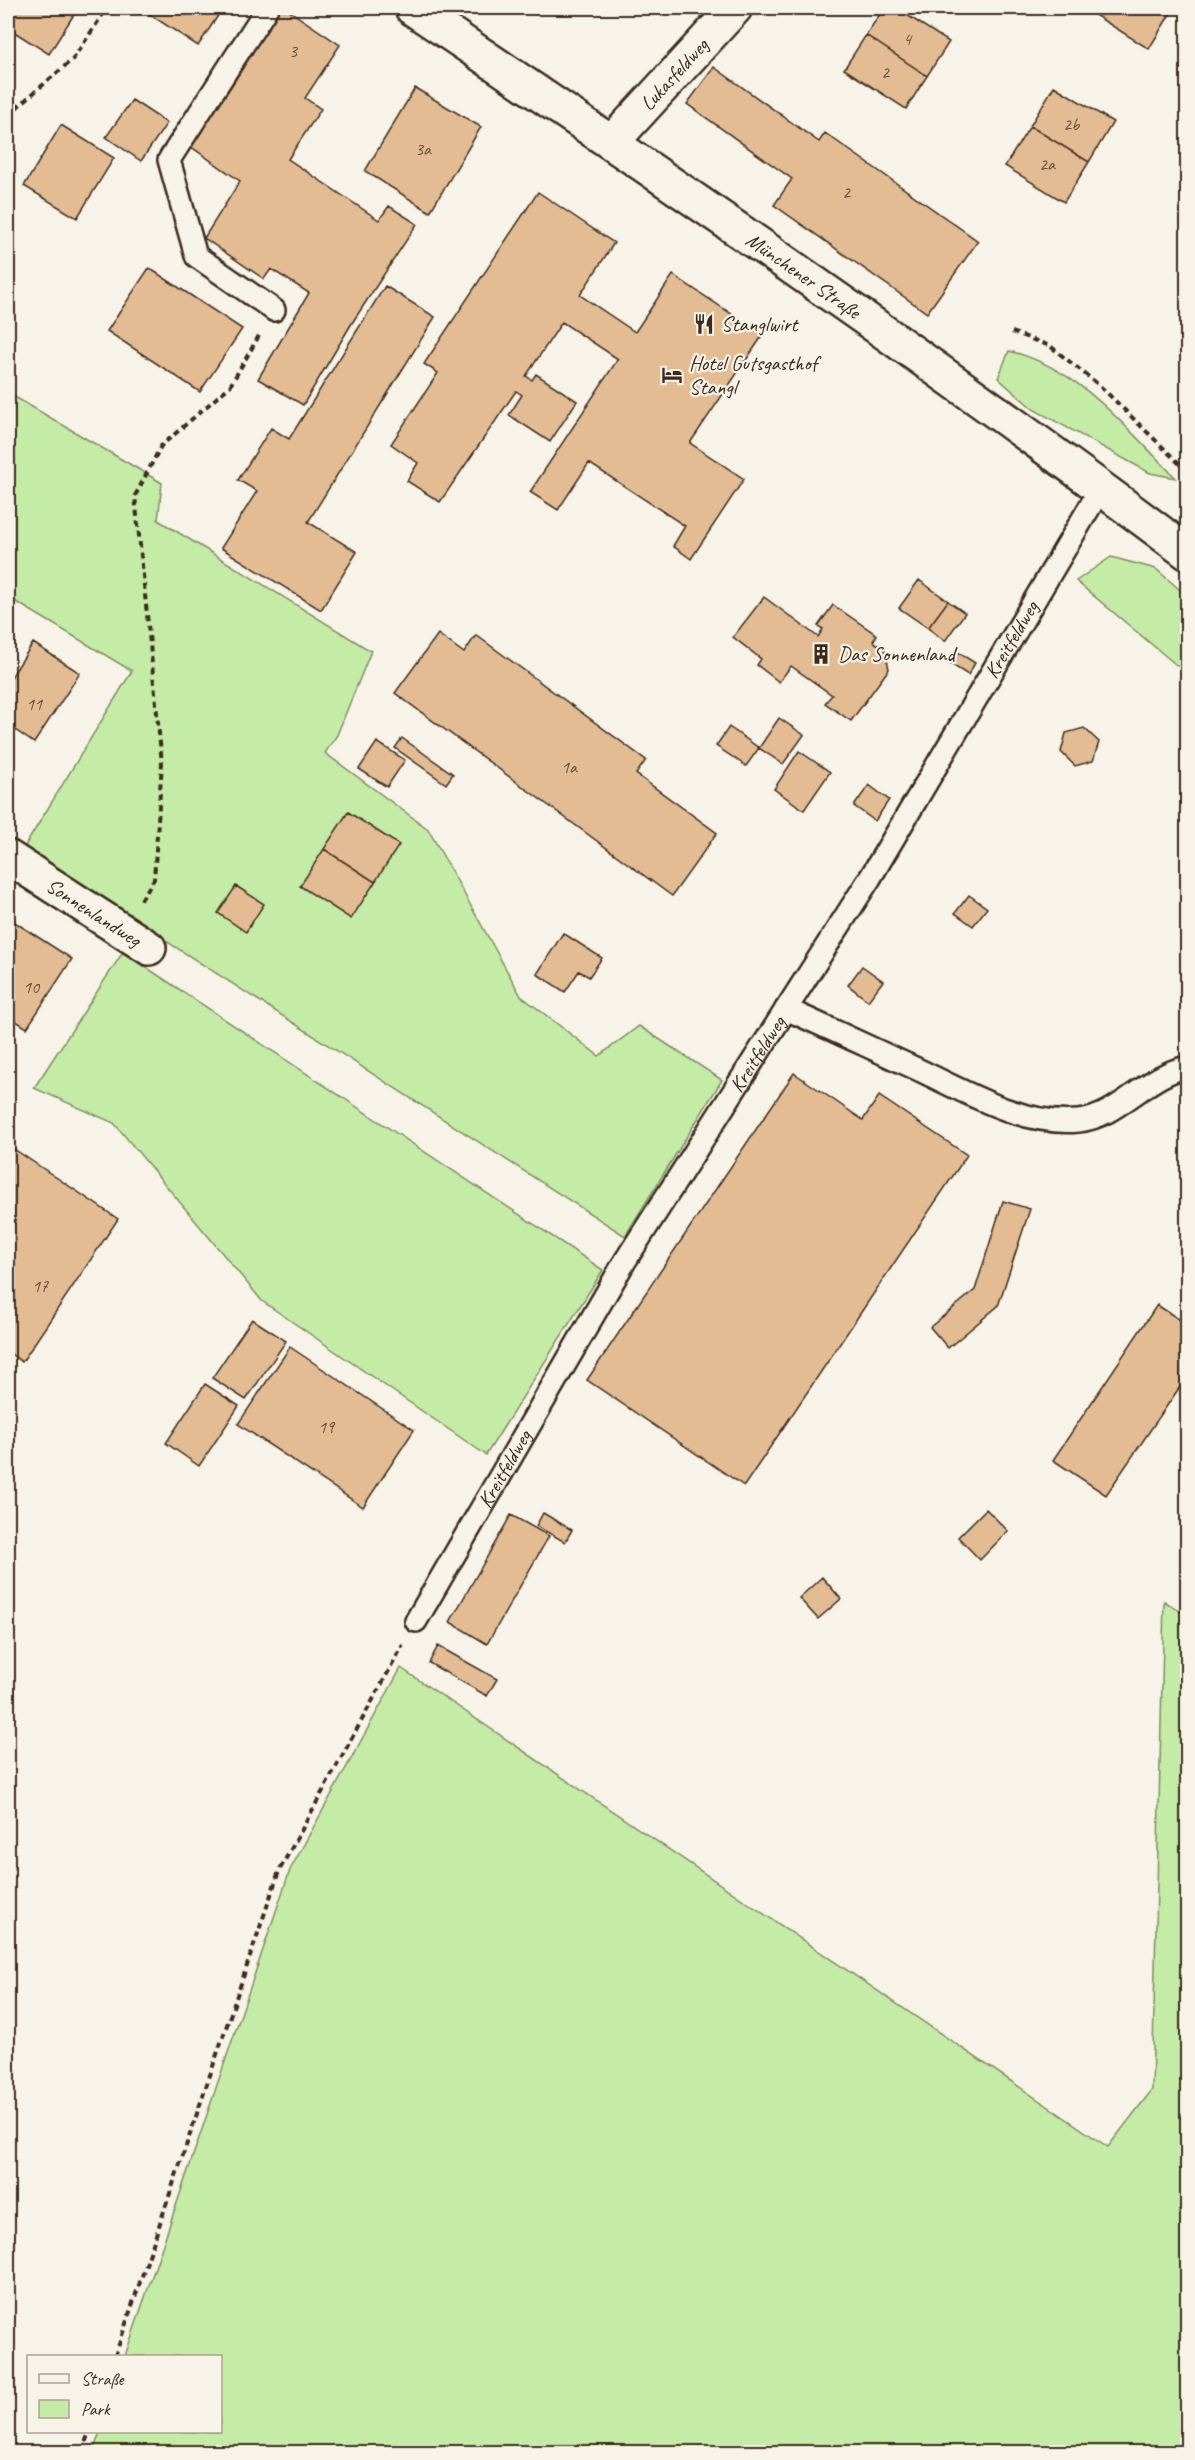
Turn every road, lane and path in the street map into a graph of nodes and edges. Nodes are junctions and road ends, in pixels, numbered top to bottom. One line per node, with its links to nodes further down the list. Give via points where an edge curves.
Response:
1 (107, 8): 5 (path, via 73,59)
2 (267, 8): 7 (lane, via 169,160 195,256)
3 (411, 8): 6 (street, Münchener Straße)
4 (735, 8): 6 (street, Lukasfeldweg)
5 (8, 115)
6 (612, 142): 10 (street, Münchener Straße)
7 (274, 310): 13 (path, via 230,386 161,446 135,496 162,763 154,879)
8 (1012, 332): 9 (path, via 1050,346 1091,378)
9 (1188, 472)
10 (1101, 488): 11 (street, Münchener Straße); 14 (lane, Kreitfeldweg, via 888,848)
11 (1188, 553)
12 (8, 857): 13 (street, Sonnenlandweg)
13 (136, 940)
14 (786, 1010): 15 (lane, via 990,1103 1039,1119 1091,1118 1112,1110 1151,1081); 16 (lane, Kreitfeldweg, via 625,1261)
15 (1188, 1067)
16 (416, 1621): 17 (path, via 279,1871)
17 (115, 2355)
18 (89, 2433): 19 (path)
19 (82, 2452)

